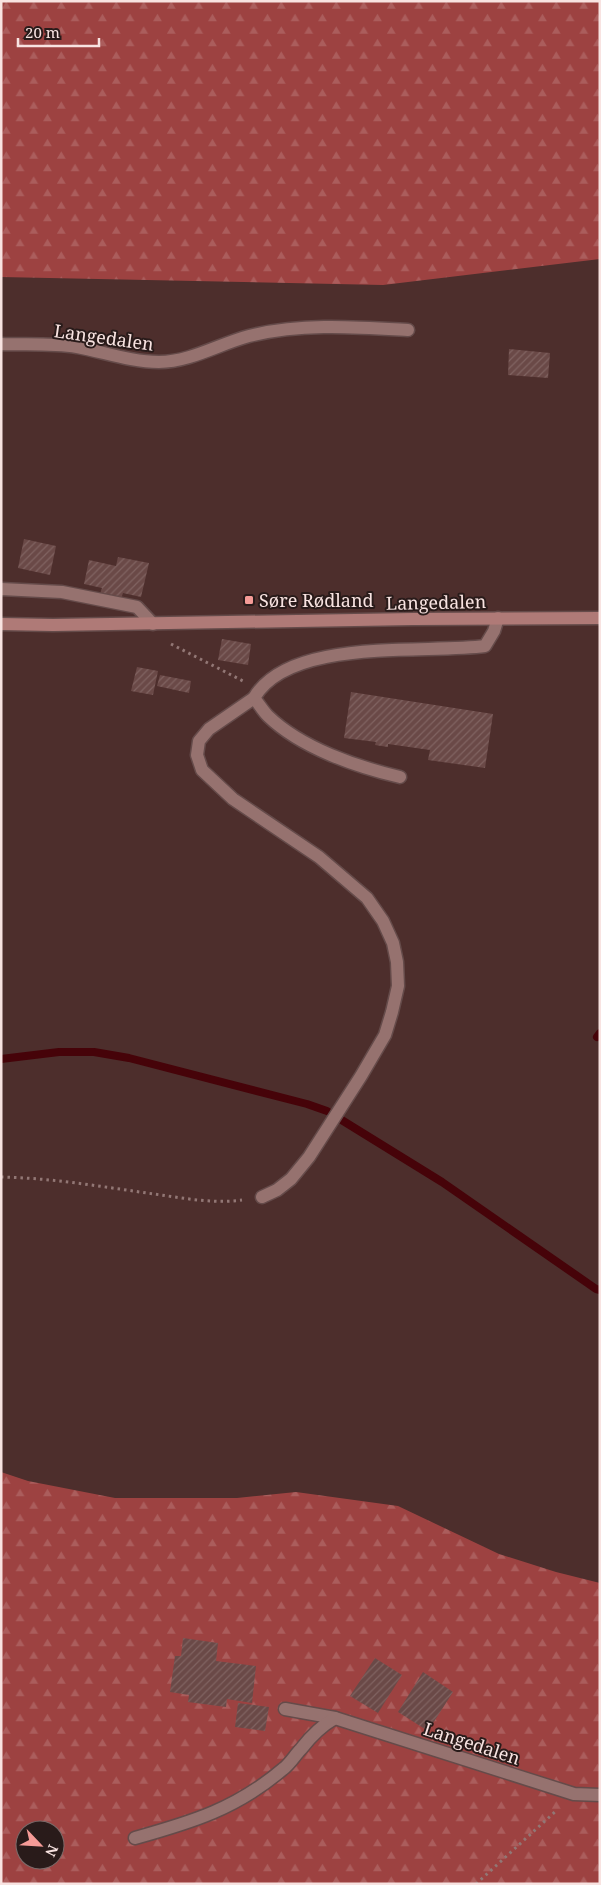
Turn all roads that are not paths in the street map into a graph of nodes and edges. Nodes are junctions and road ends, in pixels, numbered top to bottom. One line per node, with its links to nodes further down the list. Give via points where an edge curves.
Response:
1 (408, 330): 2 (lane, Langedalen, via 352,327 282,329 248,336 184,359 160,362 59,345)
2 (1, 344)
3 (1, 590): 7 (lane, via 62,592 128,605 138,608)
4 (498, 618): 5 (main road, Langedalen); 7 (main road, Langedalen); 8 (lane, via 486,646 415,648 308,660 276,674)
5 (600, 618)
6 (1, 624): 7 (main road, Langedalen)
7 (153, 624)
8 (257, 693): 9 (lane, via 267,716 312,746 351,763); 10 (lane, via 209,728 199,741 197,755 202,770 233,799 319,858 367,898 393,943 398,986 385,1035 309,1157 291,1179)
9 (400, 777)
10 (262, 1197)
11 (284, 1709): 12 (lane, Langedalen)
12 (335, 1718): 13 (lane, Langedalen, via 574,1794); 14 (lane, via 322,1725 285,1768 228,1807 191,1822)
13 (600, 1795)
14 (135, 1838)

